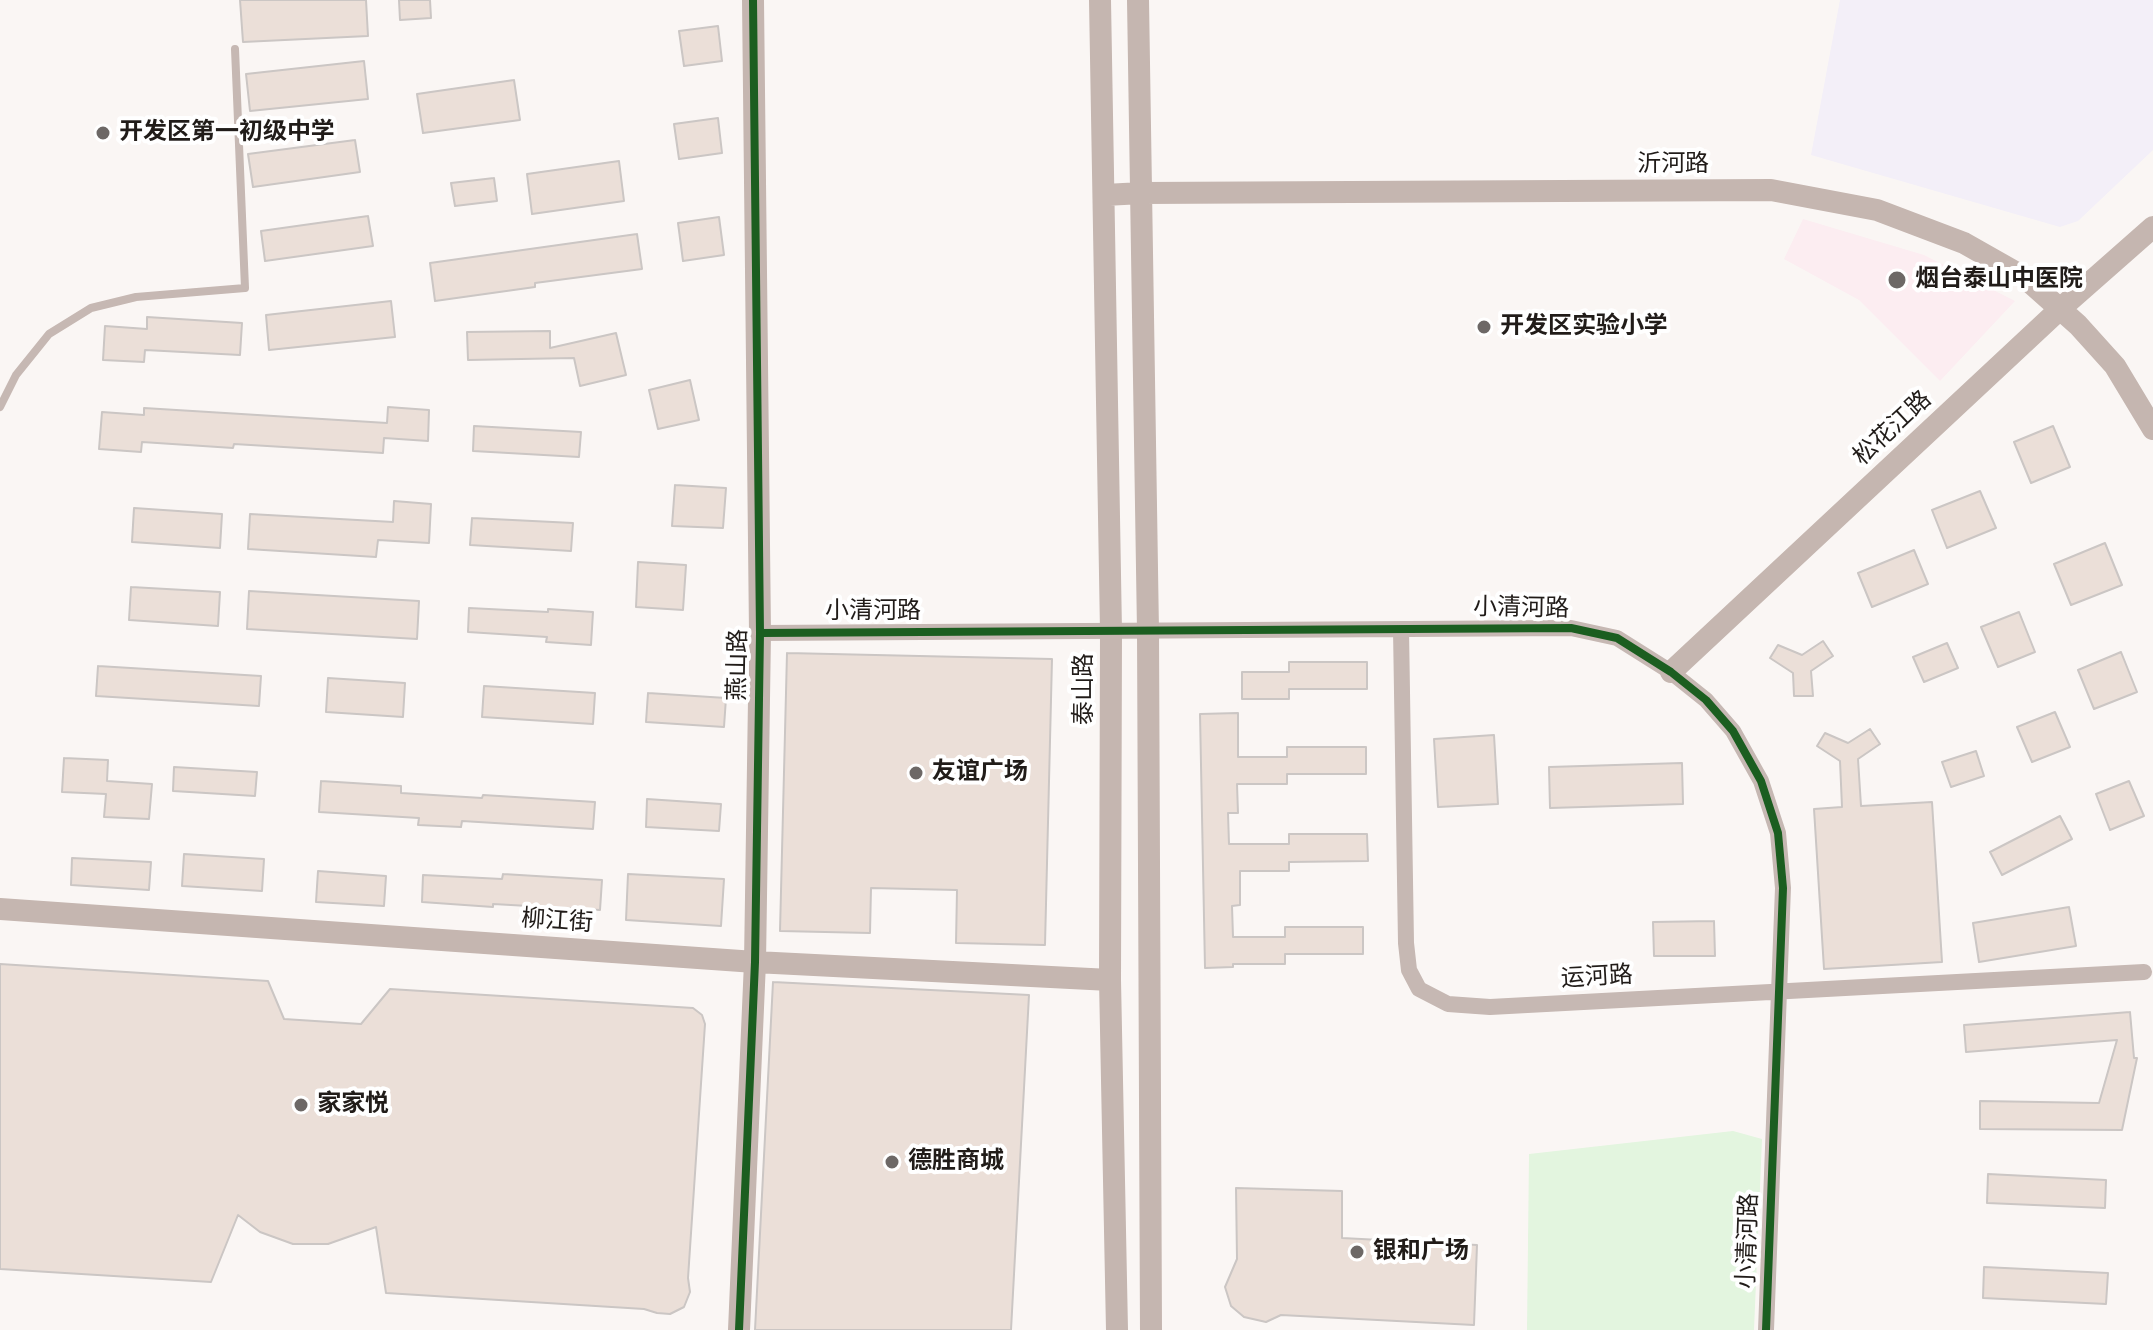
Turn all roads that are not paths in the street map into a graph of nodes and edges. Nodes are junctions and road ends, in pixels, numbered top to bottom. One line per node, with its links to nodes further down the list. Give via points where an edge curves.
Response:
1 (753, 0): 14 (street, 燕山路)
2 (1100, 0): 6 (street, 泰山路)
3 (1138, 0): 5 (street)
4 (235, 49): 9 (lane, via 245,288 136,297 91,308 49,334 16,375)
5 (1142, 193): 6 (street, 沂河路); 8 (street, 沂河路, via 1771,190 1877,210 1964,243 2024,277); 13 (street)
6 (1105, 195): 12 (street, 泰山路)
7 (2153, 227): 8 (street, 松花江路)
8 (2060, 309): 10 (street, 沂河路, via 2115,366); 15 (street, 松花江路)
9 (0, 407)
10 (2153, 429)
11 (1401, 629): 13 (street, 小清河路); 15 (street, 小清河路, via 1571,628 1617,638); 20 (street, 运河路, via 1406,943 1409,970 1419,989 1448,1004 1490,1007)
12 (1111, 631): 13 (street, 小清河路); 14 (street, 小清河路); 19 (street, 泰山路)
13 (1148, 631): 22 (street)
14 (760, 633): 17 (street, 燕山路)
15 (1671, 672): 20 (street, 小清河路, via 1733,731 1761,781 1778,833 1783,888)
16 (0, 909): 17 (street, 柳江街)
17 (755, 962): 19 (street, 柳江街); 23 (street, 燕山路)
18 (2144, 972): 20 (street, 运河路)
19 (1110, 980): 21 (street, 泰山路)
20 (1779, 992): 24 (street, 小清河路)
21 (1116, 1326)
22 (1153, 1326)
23 (739, 1330)
24 (1766, 1330)

